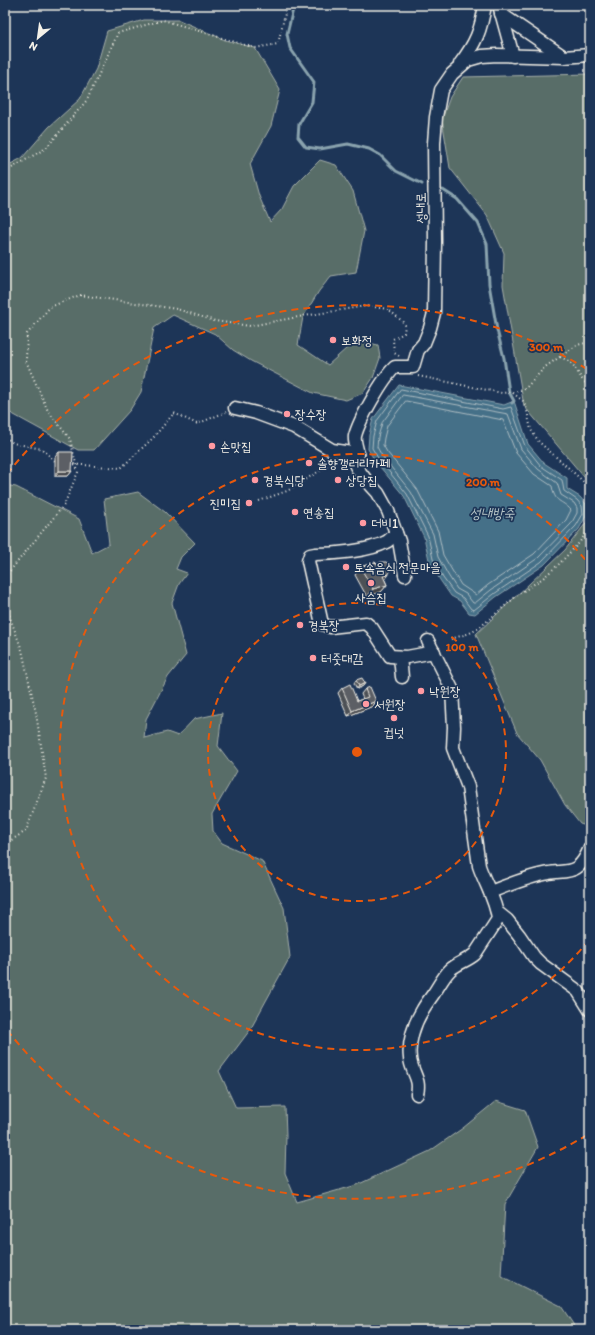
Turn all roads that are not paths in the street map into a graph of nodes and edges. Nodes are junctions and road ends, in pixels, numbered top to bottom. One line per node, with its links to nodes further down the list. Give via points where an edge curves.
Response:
1 (485, 5): 6 (street, via 476,41)
2 (500, 10): 4 (street); 5 (street)
3 (590, 55): 5 (street, 성내로)
4 (513, 56): 5 (street, 성내로); 6 (street, 성내로, via 482,56 468,60)
5 (564, 56)
6 (452, 74): 8 (street, 성내로, via 441,90 436,116 434,313 424,343 418,350 415,372 395,366 388,373 368,408 354,438)
7 (235, 408): 8 (street, via 256,412 294,427 332,450)
8 (358, 454): 9 (street, via 352,458 378,493)
9 (396, 533): 10 (street); 13 (street, via 388,541 377,546 310,555 308,561 322,624 330,627 366,624 372,628 390,656)
10 (405, 575)
11 (428, 641): 12 (street)
12 (434, 652): 13 (street); 16 (street, via 452,689 453,748 468,787 479,866)
13 (400, 657): 14 (street)
14 (402, 676)
15 (590, 848): 16 (street, via 586,858 576,868 526,879)
16 (490, 892): 17 (street)
17 (497, 912): 18 (street, via 507,920 541,964 578,991); 19 (street, via 498,919 475,954 450,970 419,1016 411,1039 410,1058 417,1078)
18 (590, 1010)
19 (417, 1094)

